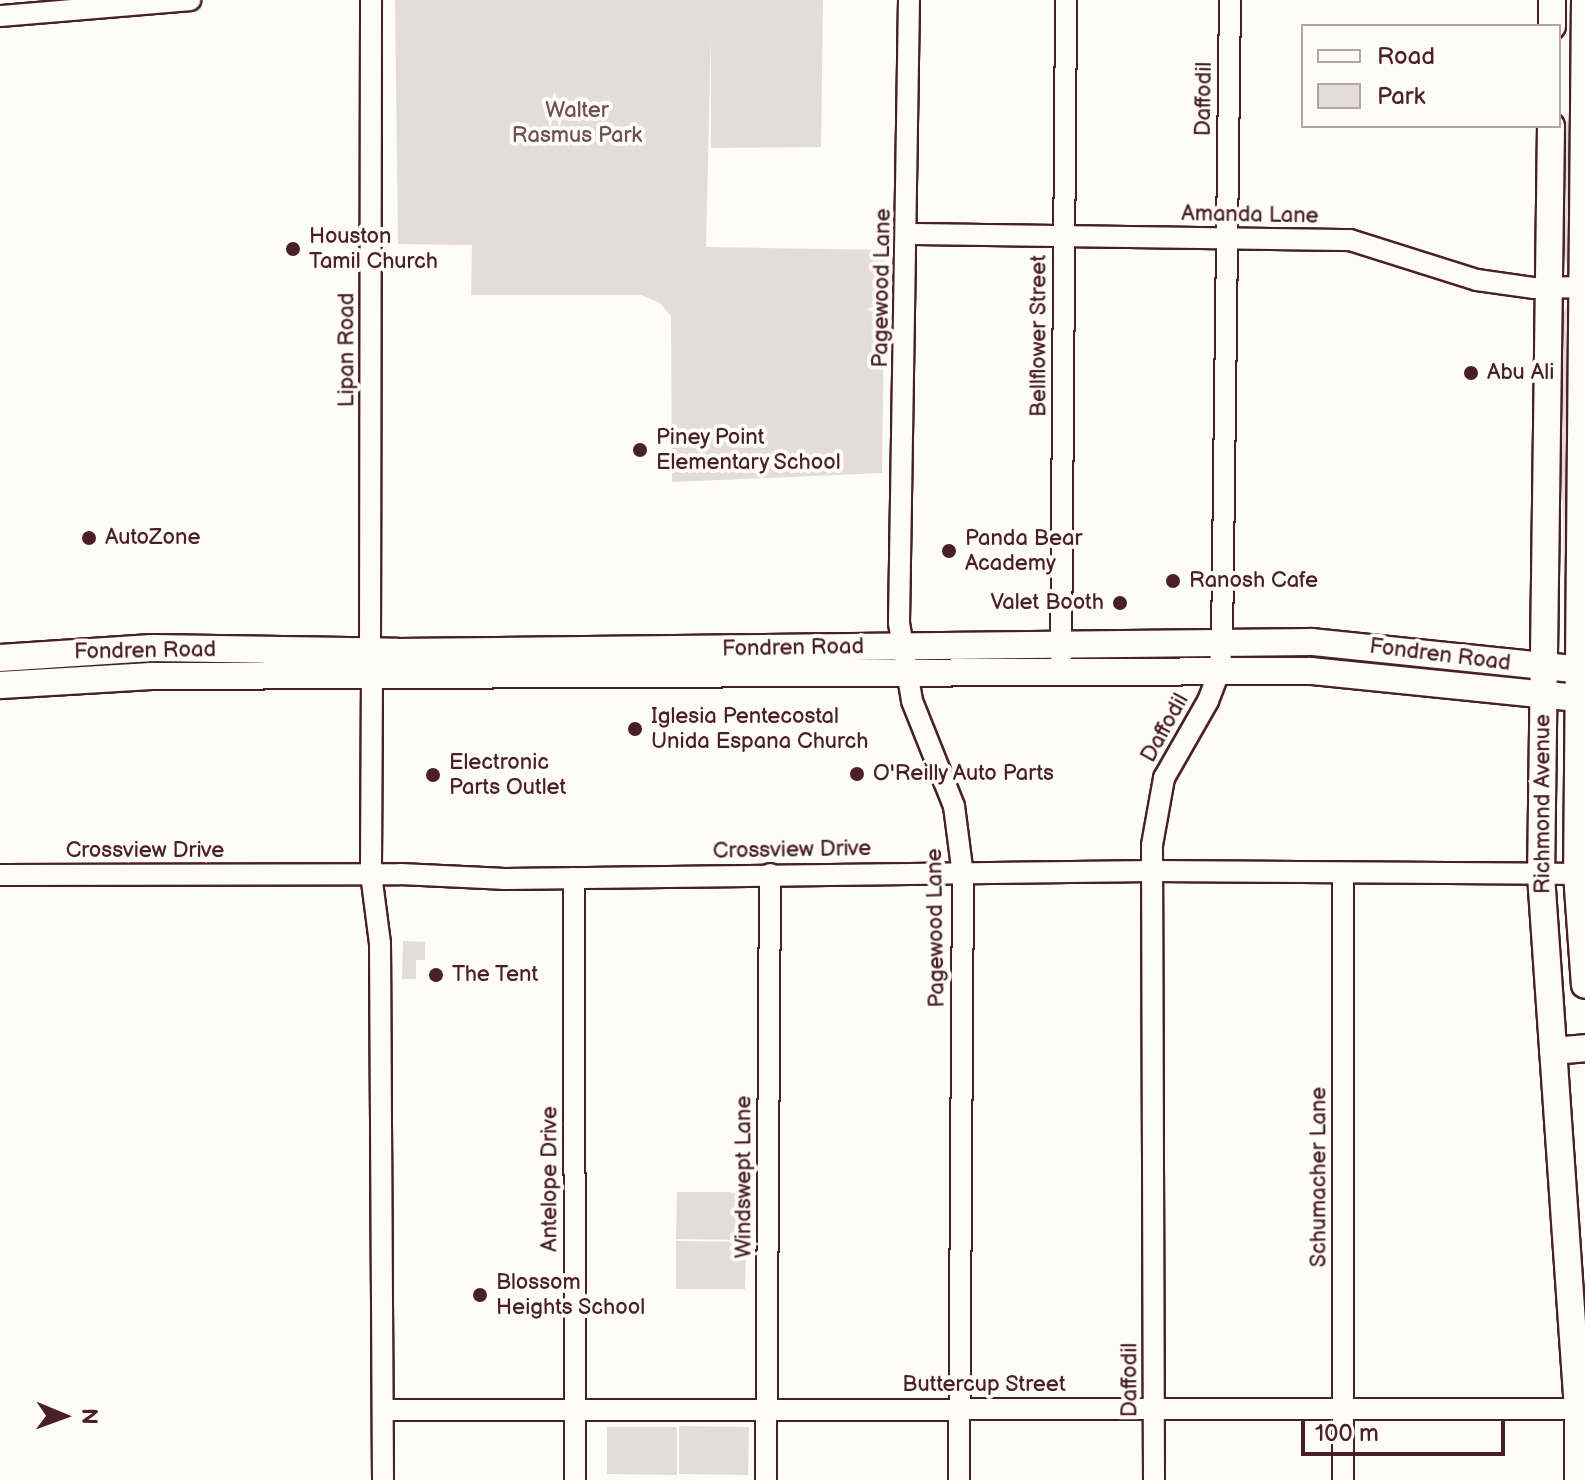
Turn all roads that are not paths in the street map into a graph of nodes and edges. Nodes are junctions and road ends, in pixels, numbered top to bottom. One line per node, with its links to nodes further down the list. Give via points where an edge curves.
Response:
1 (190, 0): 8 (street)
2 (371, 0): 22 (street, Lipan Road)
3 (909, 0): 11 (street, Pagewood Lane)
4 (1066, 0): 12 (street, Bellflower Street)
5 (1230, 0): 13 (street, Daffodil)
6 (1552, 0): 9 (main road)
7 (1585, 0): 14 (main road, Richmond Avenue)
8 (0, 16)
9 (1552, 24)
10 (1551, 128): 15 (main road, Richmond Avenue)
11 (907, 234): 12 (street, Amanda Lane); 18 (street, Pagewood Lane, via 899,623)
12 (1064, 236): 13 (street, Amanda Lane); 17 (street, Bellflower Street)
13 (1226, 238): 15 (street, Amanda Lane, via 1350,240 1477,280); 16 (street, Daffodil)
14 (1583, 287): 15 (street, Amanda Lane); 25 (main road, Richmond Avenue)
15 (1548, 288): 24 (main road, Richmond Avenue)
16 (1222, 643): 17 (main road, Fondren Road); 24 (main road, Fondren Road, via 1374,647); 28 (street, Daffodil)
17 (1061, 644): 18 (main road, Fondren Road); 27 (street, Bellflower Street)
18 (903, 646): 20 (main road, Fondren Road); 26 (street, Pagewood Lane)
19 (152, 648): 21 (main road, Fondren Road); 22 (main road, Fondren Road); 29 (main road)
20 (728, 650): 23 (main road, Fondren Road); 30 (main road)
21 (0, 658)
22 (371, 664): 23 (main road, Fondren Road); 23 (main road, Fondren Road, via 486,651); 29 (main road, Fondren Road, via 316,663 275,676); 35 (street, Lipan Road)
23 (558, 664): 30 (main road, Fondren Road)
24 (1544, 667): 25 (main road, Fondren Road); 32 (main road, Richmond Avenue)
25 (1582, 670): 33 (main road, Richmond Avenue)
26 (907, 673): 27 (main road, Fondren Road); 30 (main road, Fondren Road); 39 (street, Pagewood Lane, via 912,701 954,806)
27 (1060, 673): 28 (main road, Fondren Road)
28 (1219, 673): 32 (main road, Fondren Road, via 1374,675); 34 (street, Daffodil, via 1164,778 1152,845)
29 (151, 676): 31 (main road, Fondren Road)
30 (726, 676)
31 (0, 685)
32 (1544, 694): 33 (main road, Fondren Road); 41 (main road, Richmond Avenue)
33 (1582, 699): 37 (main road, Richmond Avenue)
34 (1153, 871): 39 (street, Crossview Drive); 40 (street, Crossview Drive); 49 (street, Daffodil)
35 (371, 874): 38 (street, Crossview Drive); 42 (street, Crossview Drive); 53 (street, Lipan Road, via 380,943)
36 (770, 874): 39 (street, Crossview Drive); 42 (street, Crossview Drive); 51 (street, Windswept Lane)
37 (1581, 874): 41 (street, Crossview Drive); 43 (main road, Richmond Avenue)
38 (0, 875)
39 (963, 875): 48 (street, Pagewood Lane)
40 (1343, 875): 41 (street, Crossview Drive); 47 (street, Schumacher Lane)
41 (1541, 875): 45 (main road, Richmond Avenue)
42 (574, 878): 50 (street, Antelope Drive)
43 (1585, 985)
44 (1585, 1048): 45 (main road)
45 (1553, 1051): 46 (main road, Richmond Avenue)
46 (1575, 1228): 52 (main road, Richmond Avenue)
47 (1342, 1406): 49 (street, Buttercup Street); 52 (street, Buttercup Street); 59 (street, Schumacher Lane)
48 (959, 1408): 49 (street, Buttercup Street); 51 (street, Buttercup Street); 57 (street, Pagewood Lane)
49 (1154, 1408): 58 (street, Daffodil)
50 (575, 1409): 51 (street, Buttercup Street); 53 (street, Buttercup Street); 55 (street, Antelope Drive)
51 (766, 1409): 56 (street, Windswept Lane)
52 (1582, 1409): 60 (main road, Richmond Avenue)
53 (383, 1410): 54 (street, Lipan Road)
54 (383, 1480)
55 (575, 1480)
56 (766, 1480)
57 (959, 1480)
58 (1154, 1480)
59 (1343, 1480)
60 (1578, 1480)

